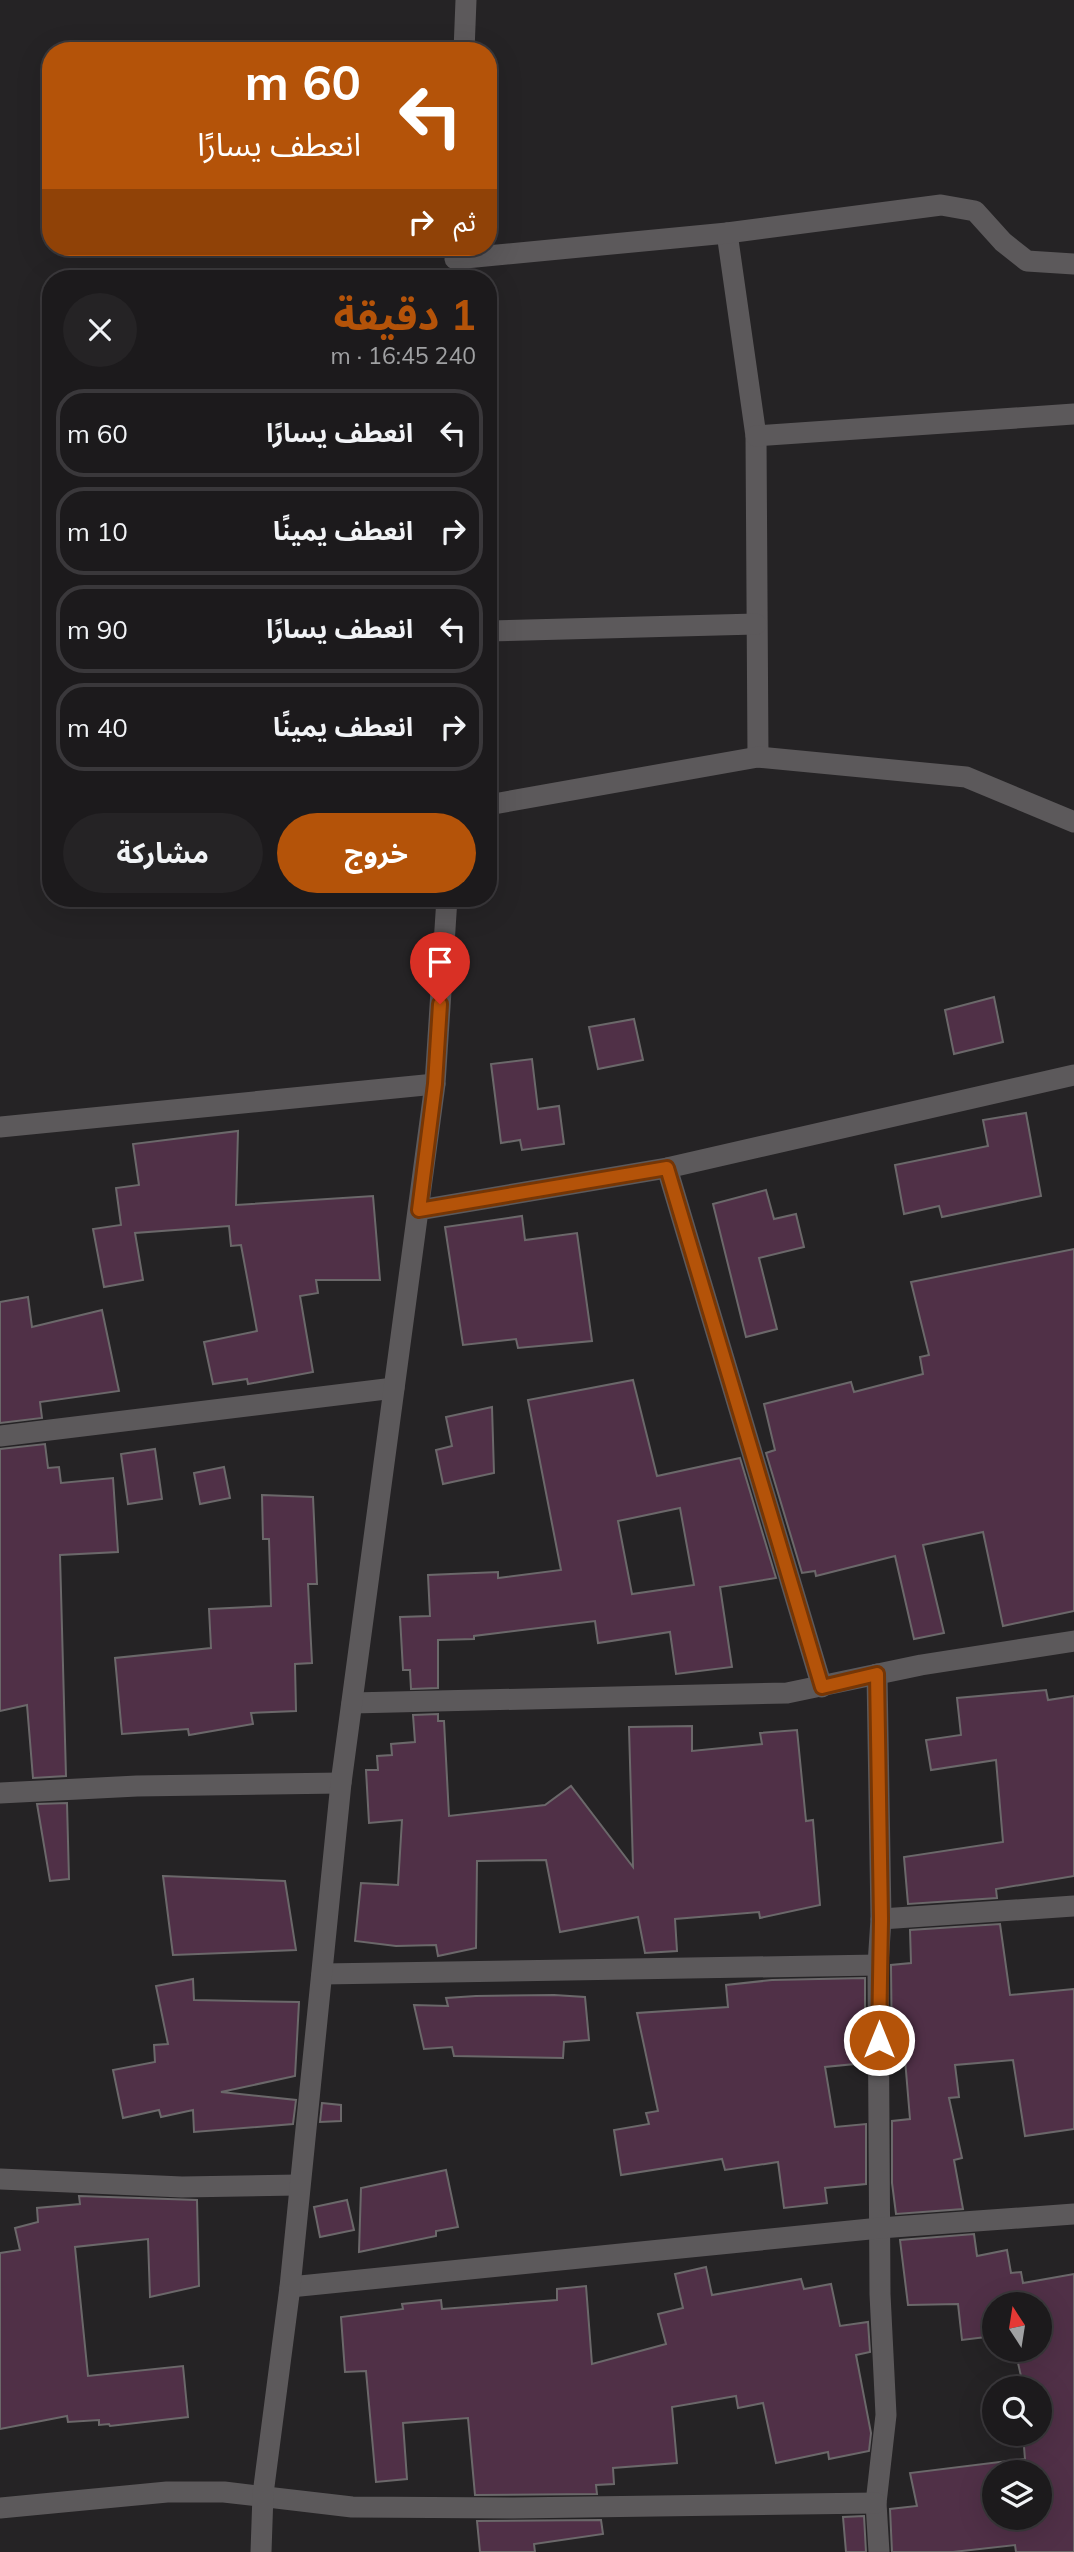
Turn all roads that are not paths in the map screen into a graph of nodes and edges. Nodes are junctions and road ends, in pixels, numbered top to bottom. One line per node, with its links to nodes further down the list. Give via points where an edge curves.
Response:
1 (466, 0): 2 (street)
2 (464, 42)
3 (727, 233): 4 (street); 5 (street, via 941,205 975,211 1027,261); 7 (street)
4 (455, 261)
5 (1074, 264)
6 (1074, 414): 7 (street)
7 (756, 436): 8 (street)
8 (756, 624): 9 (street); 10 (street)
9 (497, 631)
10 (758, 757): 11 (street); 12 (street, via 966,777)
11 (497, 803)
12 (1074, 822)
13 (446, 907): 15 (street)
14 (1074, 1075): 17 (street)
15 (435, 1084): 16 (street); 18 (street)
16 (0, 1127)
17 (667, 1168): 18 (street); 23 (street)
18 (419, 1210): 19 (street)
19 (394, 1388): 20 (street); 24 (street)
20 (0, 1436)
21 (1074, 1641): 22 (street)
22 (877, 1674): 23 (street); 28 (street)
23 (822, 1687): 24 (street, via 734,1696)
24 (352, 1703): 25 (street)
25 (341, 1783): 26 (street); 30 (street)
26 (0, 1793)
27 (1074, 1906): 28 (street)
28 (881, 1919): 29 (street)
29 (878, 1965): 30 (street); 34 (street)
30 (322, 1974): 32 (street)
31 (0, 2179): 32 (street, via 182,2187)
32 (298, 2185): 35 (street)
33 (1074, 2214): 34 (street)
34 (880, 2228): 35 (street); 37 (street, via 886,2415)
35 (290, 2287): 36 (street)
36 (263, 2494): 37 (street, via 352,2507); 38 (street, via 167,2492); 39 (street)
37 (876, 2503): 40 (street)
38 (0, 2508)
39 (261, 2552)
40 (879, 2552)

